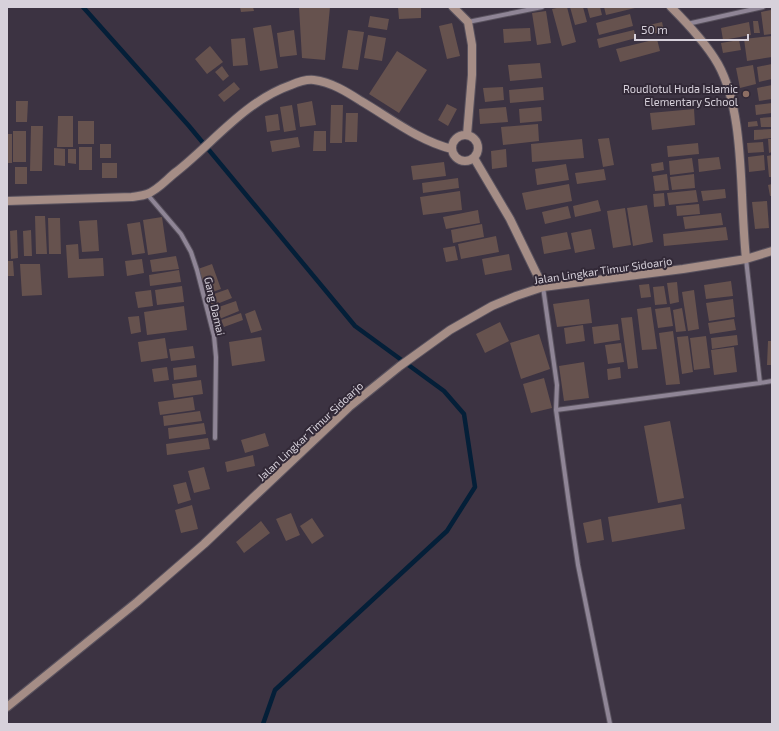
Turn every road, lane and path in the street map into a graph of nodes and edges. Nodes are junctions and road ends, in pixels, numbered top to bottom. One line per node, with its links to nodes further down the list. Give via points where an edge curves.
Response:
1 (454, 7): 5 (street)
2 (542, 7): 5 (street)
3 (671, 7): 6 (street)
4 (763, 7): 6 (street)
5 (468, 22): 7 (street, via 473,56)
6 (687, 24): 13 (street, via 718,64 728,90 738,139)
7 (467, 134): 8 (street, via 456,138); 9 (street, via 478,143 478,153)
8 (452, 149): 9 (street, via 454,155 461,160); 10 (street, via 418,136 349,93 325,82 301,81 282,88 256,103)
9 (474, 158): 14 (street, via 510,219)
10 (147, 194): 11 (street, via 132,197); 18 (street, Gang Damai, via 181,234 197,270 214,336)
11 (7, 201)
12 (772, 252): 13 (street, Jalan Lingkar Timur Sidoarjo)
13 (746, 259): 14 (street, Jalan Lingkar Timur Sidoarjo); 16 (street)
14 (543, 288): 17 (street, via 557,385); 19 (street, Jalan Lingkar Timur Sidoarjo, via 492,306 450,330 400,366 349,407 204,544 137,602)
15 (772, 381): 16 (street)
16 (760, 383): 17 (street)
17 (556, 410): 20 (street, via 578,565)
18 (215, 438)
19 (7, 706)
20 (610, 724)

